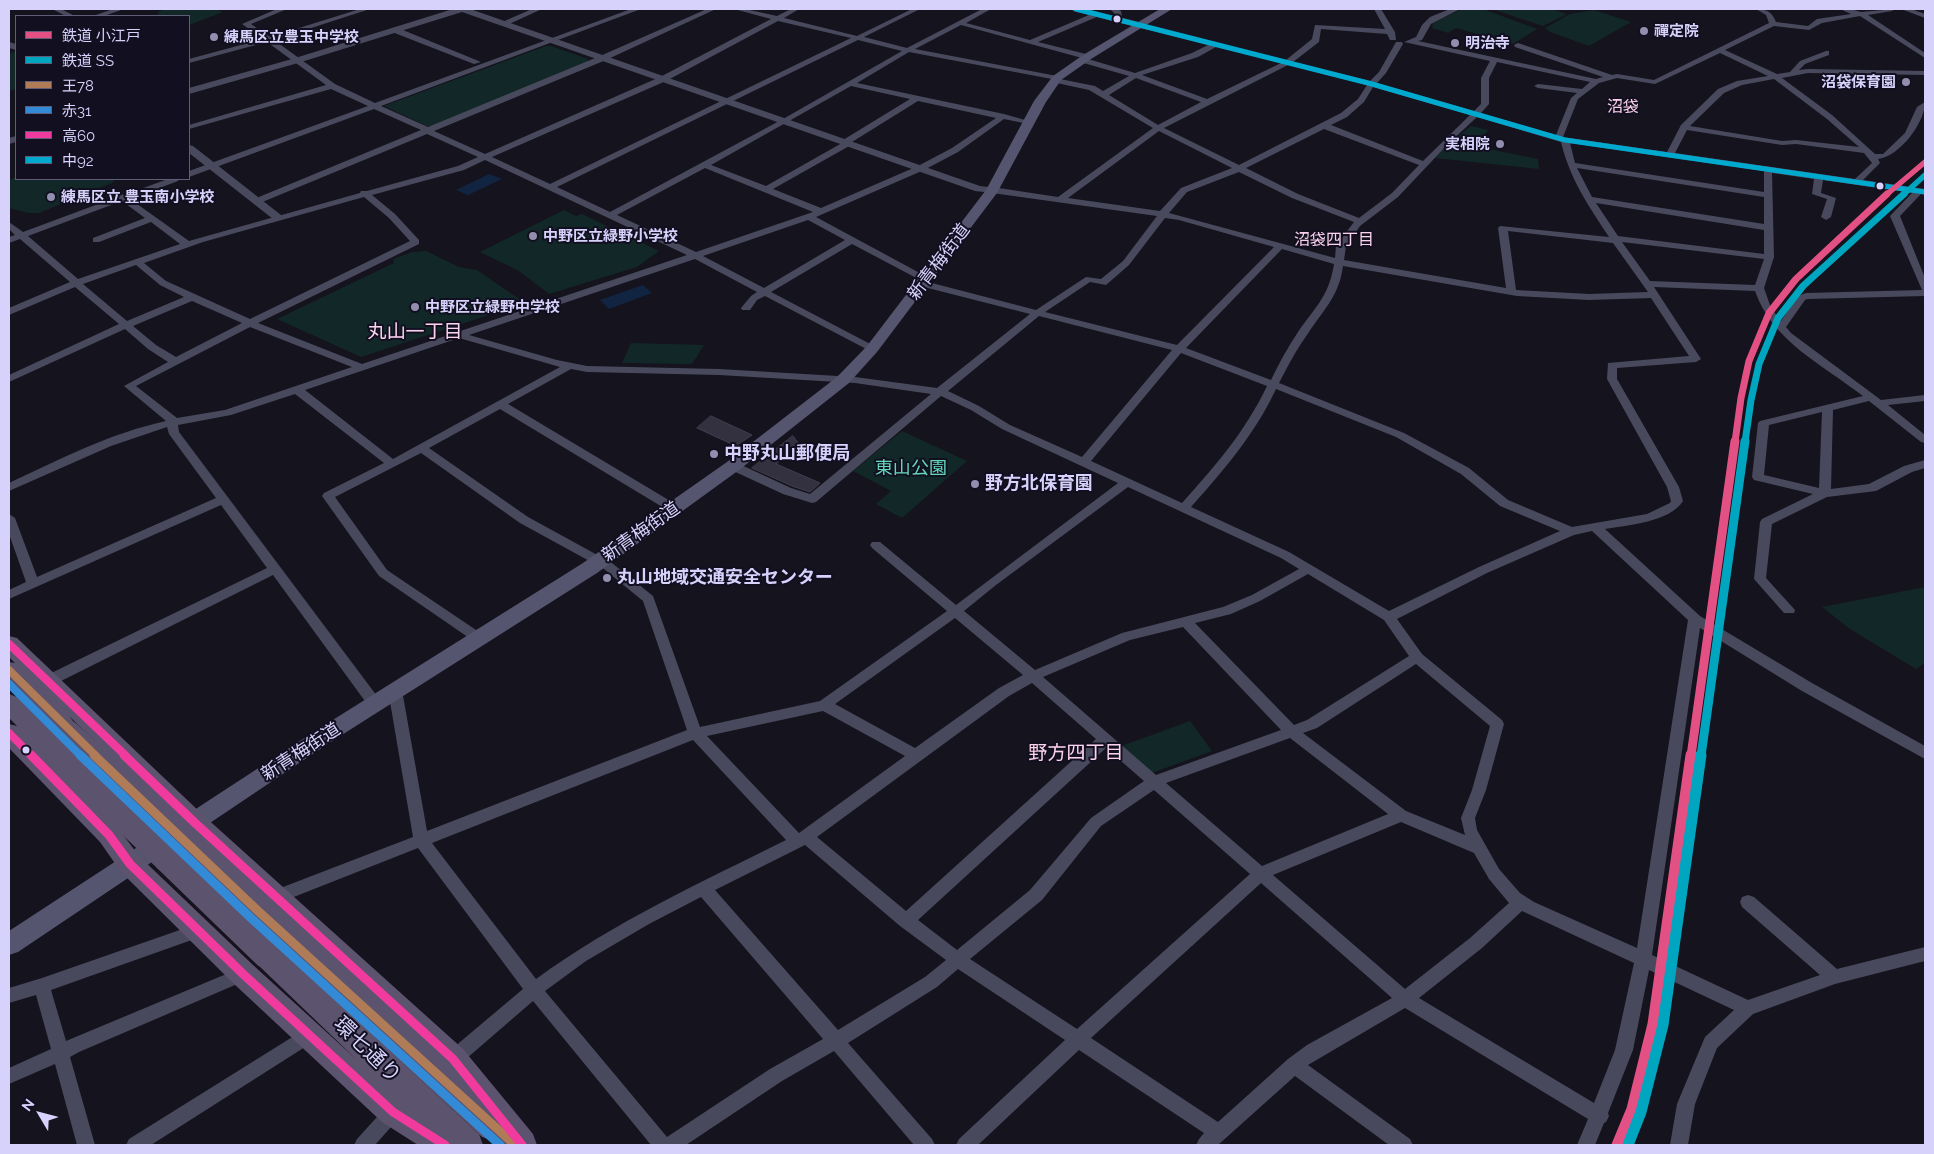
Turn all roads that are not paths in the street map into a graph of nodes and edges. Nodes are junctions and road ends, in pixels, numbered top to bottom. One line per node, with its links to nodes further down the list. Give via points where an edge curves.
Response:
1 (56, 9): 23 (street)
2 (120, 9): 24 (street)
3 (284, 9): 36 (street, via 246,24)
4 (367, 9): 36 (street)
5 (538, 9): 29 (street)
6 (620, 9): 37 (street)
7 (637, 9): 37 (street)
8 (712, 9): 47 (street)
9 (737, 9): 27 (street)
10 (796, 9): 27 (street)
11 (916, 9): 35 (street)
12 (987, 9): 30 (street)
13 (1076, 9): 22 (street)
14 (1113, 9): 28 (street)
15 (1167, 9): 32 (main road, 新青梅街道)
16 (1378, 9): 34 (street)
17 (1456, 9): 38 (street, via 1427,22 1419,38)
18 (1759, 9): 31 (street, via 1768,14)
19 (1843, 9): 25 (street)
20 (1892, 9): 25 (street)
21 (1905, 9): 26 (street)
22 (1096, 14): 28 (street); 39 (street)
23 (69, 15)
24 (100, 15)
25 (1863, 15): 31 (street, via 1820,21 1804,29); 46 (street)
26 (1925, 16)
27 (779, 19): 35 (street); 59 (street)
28 (1120, 20): 32 (street)
29 (504, 23): 33 (street, via 462,9); 37 (street)
30 (960, 23): 39 (street); 43 (street)
31 (1773, 24): 44 (street)
32 (1140, 25): 40 (street); 49 (main road, 新青梅街道)
33 (395, 30): 51 (street); 52 (street)
34 (1391, 32): 41 (street); 53 (street, via 1318,27 1316,40)
35 (859, 37): 43 (street); 70 (street)
36 (270, 39): 50 (street); 51 (street)
37 (549, 39): 47 (street); 52 (street); 72 (street)
38 (1409, 41): 41 (street); 48 (street)
39 (1031, 42): 49 (street)
40 (1215, 44): 53 (street); 56 (street)
41 (1398, 44): 63 (street)
42 (1518, 45): 57 (street)
43 (908, 50): 60 (street); 62 (street)
44 (1722, 50): 57 (street, via 1655,82); 58 (street)
45 (1826, 53): 54 (street, via 1800,64)
46 (1925, 56)
47 (603, 58): 59 (street); 82 (street)
48 (1495, 58): 61 (street); 74 (street, via 1485,78 1485,104)
49 (1085, 59): 56 (street); 60 (main road, 新青梅街道)
50 (190, 61)
51 (295, 61): 64 (street); 66 (street)
52 (477, 62): 72 (street)
53 (1288, 62): 63 (street); 71 (street)
54 (1794, 72): 55 (street); 58 (street)
55 (1925, 73)
56 (1135, 76): 68 (street); 71 (street)
57 (1611, 76): 61 (street)
58 (1776, 76): 80 (street, via 1726,88); 86 (street)
59 (663, 79): 70 (street); 88 (street)
60 (1056, 79): 68 (street, via 1092,88); 77 (main road, 新青梅街道)
61 (1596, 82): 67 (street)
62 (851, 84): 69 (street); 76 (street)
63 (1372, 84): 74 (street); 78 (street, via 1361,100)
64 (332, 86): 72 (street); 79 (street)
65 (1538, 86): 67 (street)
66 (190, 91)
67 (1581, 91): 83 (street, via 1575,98)
68 (1103, 95): 81 (street)
69 (918, 97): 75 (street); 84 (street)
70 (726, 101): 76 (street); 102 (street)
71 (1208, 102): 81 (street)
72 (371, 104): 82 (street); 89 (street)
73 (1925, 104): 86 (street, via 1909,134 1886,156)
74 (1475, 114): 83 (street); 90 (street)
75 (1004, 116): 77 (street); 94 (street, via 955,150)
76 (786, 122): 84 (street); 91 (street)
77 (1028, 122): 104 (main road, 新青梅街道)
78 (1325, 126): 90 (street); 95 (street)
79 (190, 127)
80 (1684, 127): 86 (street, via 1782,144 1796,142); 87 (street)
81 (1158, 128): 95 (street); 109 (street)
82 (427, 131): 88 (street); 111 (street)
83 (1562, 139): 87 (street); 92 (street)
84 (847, 143): 94 (street); 103 (street)
85 (190, 149): 89 (street)
86 (1871, 154): 101 (street, via 1876,163)
87 (1669, 156): 96 (street)
88 (486, 157): 102 (street); 106 (street, via 461,168)
89 (208, 163): 93 (street); 97 (street); 111 (street)
90 (1424, 164): 119 (street, via 1395,195)
91 (705, 165): 103 (street); 114 (street)
92 (1571, 165): 108 (street); 110 (street)
93 (190, 167)
94 (921, 168): 104 (street, via 979,189); 112 (street)
95 (1239, 168): 113 (street, via 1184,190); 119 (street)
96 (1768, 170): 98 (street); 108 (street)
97 (190, 173)
98 (1819, 177): 101 (street); 117 (street, via 1816,194 1832,198)
99 (154, 180): 107 (street)
100 (172, 180): 107 (street)
101 (1857, 182): 105 (street)
102 (551, 186): 114 (street)
103 (767, 189): 112 (street)
104 (992, 190): 109 (street); 132 (main road, 新青梅街道)
105 (1922, 192): 136 (street, via 1896,216)
106 (364, 193): 115 (street); 145 (street, via 416,242)
107 (120, 195): 118 (street); 121 (street)
108 (1768, 195): 120 (street)
109 (1060, 199): 113 (street)
110 (1589, 199): 120 (street); 122 (street)
111 (257, 201): 115 (street)
112 (822, 212): 116 (street)
113 (1163, 214): 127 (street); 144 (street, via 1126,263 1103,283 1089,279)
114 (611, 215): 128 (street)
115 (277, 217): 126 (street)
116 (809, 217): 125 (street); 128 (street)
117 (1826, 217)
118 (152, 219): 124 (street); 126 (street)
119 (1359, 222): 131 (street, via 1341,246)
120 (1769, 228): 129 (street)
121 (13, 231): 123 (street); 133 (street)
122 (1615, 239): 129 (street); 134 (street); 138 (street, via 1503,228)
123 (9, 240)
124 (96, 240)
125 (851, 240): 132 (street); 137 (street)
126 (186, 244): 130 (street)
127 (1280, 246): 131 (street); 150 (street)
128 (695, 255): 137 (street); 148 (street)
129 (1769, 257): 135 (street)
130 (136, 261): 133 (street); 141 (street, via 163,283)
131 (1338, 262): 138 (street); 156 (street, via 1336,281 1328,298 1302,334)
132 (924, 282): 144 (street); 149 (main road, 新青梅街道)
133 (76, 283): 143 (street); 146 (street)
134 (1647, 284): 135 (street); 140 (street)
135 (1760, 288): 147 (street, via 1766,308)
136 (1925, 288)
137 (764, 291): 142 (street); 149 (street)
138 (1511, 292): 140 (street, via 1589,297)
139 (1925, 294): 147 (street, via 1806,296 1801,298)
140 (1654, 295): 177 (street, via 1696,360 1612,365 1612,379 1678,501 1650,517)
141 (193, 297): 145 (street); 146 (street)
142 (746, 308)
143 (9, 312)
144 (1037, 313): 150 (street); 158 (street)
145 (250, 323): 151 (street); 153 (street)
146 (126, 325): 151 (street); 154 (street)
147 (1780, 328): 160 (street)
148 (458, 335): 152 (street); 153 (street)
149 (872, 349): 155 (main road, 新青梅街道)
150 (1179, 349): 156 (street); 166 (street)
151 (176, 362): 163 (street, via 129,386 171,418)
152 (569, 366): 155 (street); 161 (street)
153 (360, 367): 157 (street)
154 (9, 379)
155 (849, 380): 158 (street); 169 (main road, 新青梅街道)
156 (1275, 385): 175 (street, via 1258,416); 178 (street, via 1400,435 1465,471 1504,503)
157 (296, 389): 163 (street, via 227,413); 167 (street)
158 (942, 392): 166 (street); 169 (street, via 812,499)
159 (1925, 398): 160 (street)
160 (1875, 400): 162 (street); 164 (street)
161 (502, 405): 165 (street); 174 (street)
162 (1828, 408): 172 (street); 172 (street, via 1764,423 1758,477)
163 (171, 423): 171 (street, via 140,431 81,454); 173 (street, via 173,432)
164 (1925, 440)
165 (421, 448): 167 (street); 180 (street, via 524,520)
166 (1083, 463): 170 (street)
167 (392, 464): 190 (street, via 328,496 383,573)
168 (1925, 464): 172 (street, via 1872,488)
169 (733, 466): 174 (main road, 新青梅街道)
170 (1126, 483): 175 (street); 186 (street, via 1006,570)
171 (9, 487)
172 (1825, 493): 185 (street, via 1766,522 1760,580)
173 (223, 500): 181 (street); 183 (street)
174 (673, 508): 180 (main road, 新青梅街道)
175 (1183, 509): 182 (street, via 1285,555)
176 (9, 518): 183 (street)
177 (1596, 528): 178 (street); 188 (street)
178 (1571, 531): 187 (street)
179 (876, 545): 186 (street)
180 (599, 561): 190 (main road, 新青梅街道); 202 (street, via 649,598)
181 (275, 569): 195 (street); 198 (street)
182 (1308, 569): 187 (street); 189 (street, via 1256,598 1226,611)
183 (33, 583): 184 (street)
184 (9, 595)
185 (1789, 610)
186 (955, 612): 194 (street); 199 (street)
187 (1389, 617): 192 (street)
188 (1695, 619): 205 (street); 224 (street)
189 (1186, 622): 194 (street, via 1127,636); 200 (street)
190 (480, 638): 196 (main road, 新青梅街道)
191 (9, 644): 195 (main road)
192 (1417, 658): 200 (street, via 1312,724); 212 (street, via 1498,724 1468,818 1470,831)
193 (9, 670): 203 (main road, 環七通り)
194 (1033, 676): 204 (street); 206 (street, via 1004,692)
195 (48, 681): 209 (main road)
196 (395, 690): 198 (main road, 新青梅街道); 211 (street)
197 (9, 704): 203 (main road, 環七通り)
198 (375, 704): 209 (main road, 新青梅街道)
199 (824, 705): 202 (street); 206 (street)
200 (1292, 732): 207 (street); 208 (street)
201 (9, 733): 213 (main road, via 109,835)
202 (695, 733): 210 (street); 211 (street)
203 (58, 737): 222 (main road, 環七通り, bridge)
204 (1106, 739): 207 (street); 219 (street)
205 (1925, 753)
206 (916, 755): 210 (street)
207 (1155, 781): 214 (street); 225 (street, via 1096,822 1036,895)
208 (1401, 815): 212 (street); 214 (street)
209 (194, 822): 213 (main road, 新青梅街道); 216 (main road)
210 (801, 838): 215 (street); 219 (street)
211 (421, 840): 216 (street); 229 (street)
212 (1481, 848): 218 (street, via 1494,874)
213 (130, 864): 220 (main road); 221 (main road, 新青梅街道)
214 (1261, 873): 231 (street); 234 (street)
215 (703, 888): 229 (street, via 580,956); 235 (street)
216 (276, 897): 237 (main road)
217 (1748, 902): 227 (street)
218 (1520, 903): 224 (street); 231 (street)
219 (906, 921): 225 (street)
220 (197, 931): 226 (main road); 228 (street)
221 (9, 944)
222 (275, 945): 247 (main road, 環七通り); 248 (main road, 環七通り)
223 (1925, 954): 227 (street)
224 (1643, 959): 232 (street); 241 (street, via 1624,1050)
225 (958, 960): 234 (street); 235 (street, via 931,982)
226 (243, 974): 233 (main road); 236 (street)
227 (1835, 977): 232 (street)
228 (42, 986): 230 (street); 236 (street)
229 (534, 990): 237 (street); 250 (street)
230 (9, 995)
231 (1406, 999): 238 (street, via 1321,1046); 241 (street)
232 (1747, 1008): 257 (street, via 1711,1043 1686,1104)
233 (310, 1034): 240 (main road); 244 (street)
234 (1078, 1039): 242 (street); 253 (street)
235 (834, 1042): 251 (street, via 776,1075); 252 (street)
236 (62, 1053): 239 (street); 243 (street)
237 (453, 1060): 249 (main road)
238 (1294, 1065): 242 (street); 255 (street)
239 (9, 1076)
240 (393, 1112): 245 (street); 246 (main road)
241 (1600, 1116): 256 (street)
242 (1218, 1132): 254 (street)
243 (86, 1145)
244 (135, 1145)
245 (363, 1145)
246 (445, 1145)
247 (468, 1145)
248 (515, 1145)
249 (522, 1145)
250 (662, 1145)
251 (672, 1145)
252 (926, 1145)
253 (965, 1145)
254 (1204, 1145)
255 (1404, 1145)
256 (1586, 1145)
257 (1679, 1145)

